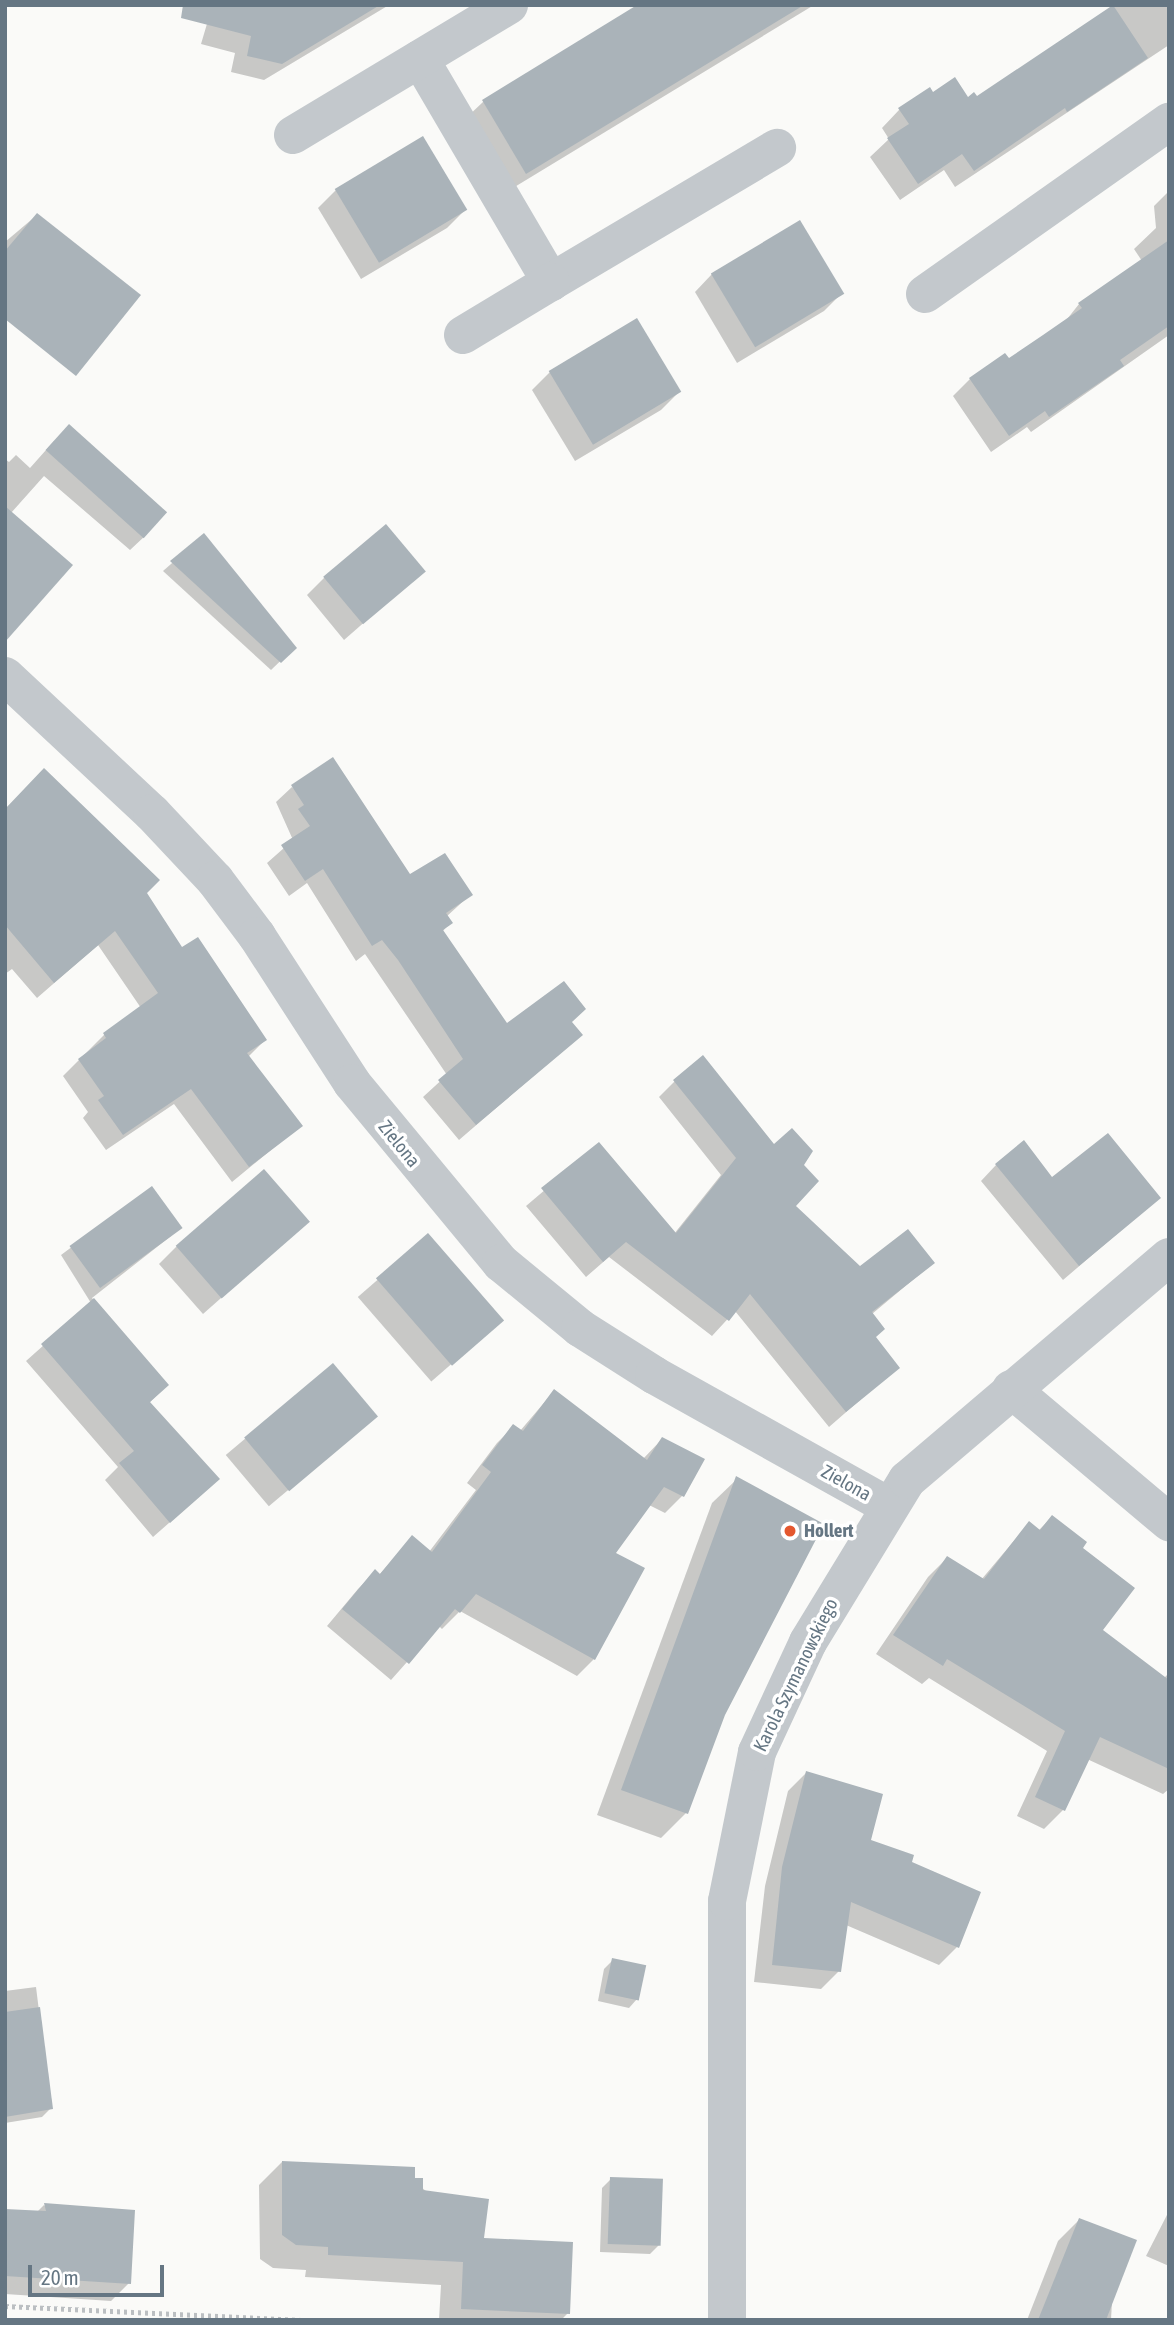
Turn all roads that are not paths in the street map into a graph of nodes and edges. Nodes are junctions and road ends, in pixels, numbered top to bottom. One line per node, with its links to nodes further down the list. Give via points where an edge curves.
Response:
1 (509, 5): 2 (street)
2 (420, 59): 4 (street); 6 (street)
3 (1169, 122): 7 (street)
4 (293, 135)
5 (777, 148): 6 (street)
6 (551, 282): 8 (street)
7 (925, 293)
8 (463, 335)
9 (5, 676): 12 (street, Zielona, via 152,813 215,880 352,1083 501,1263 580,1328 654,1375)
10 (1169, 1257): 11 (street, Karola Szymanowskiego)
11 (1011, 1389): 12 (street, Karola Szymanowskiego, via 933,1454); 13 (street)
12 (888, 1506): 14 (street, Karola Szymanowskiego, via 808,1642 757,1752 739,1825 726,1914)
13 (1169, 1522)
14 (727, 2320)

